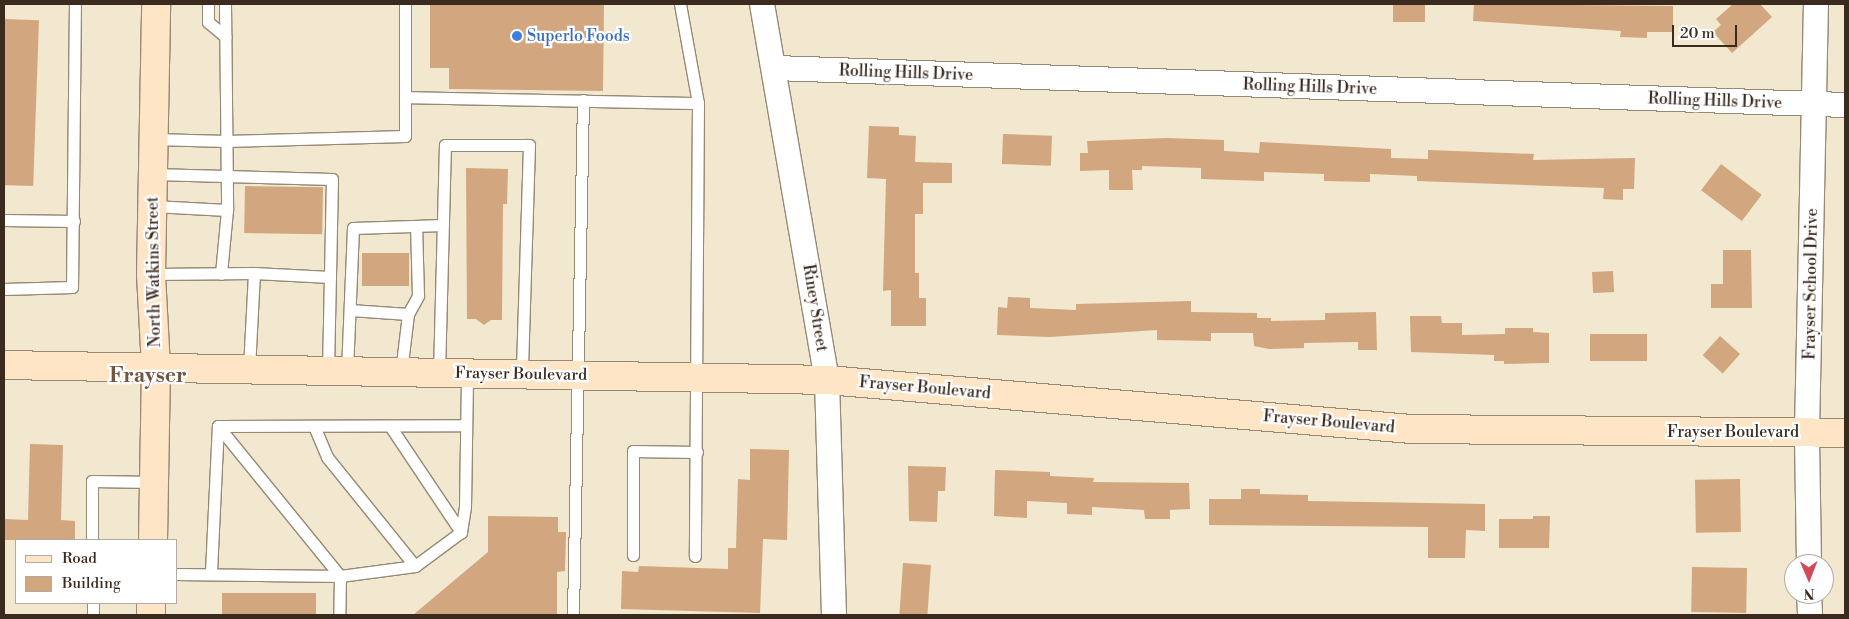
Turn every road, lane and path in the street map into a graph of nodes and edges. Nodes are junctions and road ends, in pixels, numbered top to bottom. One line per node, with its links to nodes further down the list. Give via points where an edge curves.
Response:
1 (75, 4): 23 (lane)
2 (156, 4): 16 (main road, North Watkins Street)
3 (208, 4): 9 (lane, via 208,22)
4 (225, 4): 9 (lane)
5 (405, 4): 11 (lane)
6 (680, 4): 13 (lane)
7 (762, 4): 10 (street, Riney Street)
8 (1816, 4): 14 (street, Frayser School Drive)
9 (226, 37): 17 (lane)
10 (775, 68): 14 (street, Rolling Hills Drive); 43 (street, Riney Street)
11 (405, 96): 12 (lane); 17 (lane, via 405,136)
12 (583, 100): 13 (lane); 41 (lane)
13 (698, 103): 42 (lane)
14 (1815, 105): 15 (street, Rolling Hills Drive); 48 (street, Frayser School Drive)
15 (1845, 105)
16 (152, 139): 17 (lane); 18 (main road, North Watkins Street)
17 (226, 141): 19 (lane)
18 (152, 174): 19 (lane); 20 (main road, North Watkins Street)
19 (228, 174): 21 (lane); 29 (lane, via 332,179)
20 (153, 206): 21 (lane); 27 (main road, North Watkins Street)
21 (226, 210): 28 (lane)
22 (4, 220): 23 (lane)
23 (74, 221): 30 (lane, via 72,287)
24 (442, 225): 25 (lane); 38 (lane); 40 (lane, via 445,145 529,145)
25 (416, 226): 31 (lane, via 353,228); 32 (lane, via 418,296)
26 (254, 273): 28 (lane); 29 (lane); 35 (lane)
27 (151, 274): 28 (lane); 34 (main road, North Watkins Street)
28 (221, 274)
29 (330, 277): 36 (lane)
30 (4, 289)
31 (350, 310): 32 (lane); 36 (lane)
32 (408, 314): 37 (lane)
33 (4, 365): 34 (main road, Frayser Boulevard)
34 (156, 367): 35 (main road, Frayser Boulevard); 51 (main road, North Watkins Street)
35 (249, 369): 36 (main road, Frayser Boulevard)
36 (338, 371): 37 (main road, Frayser Boulevard)
37 (401, 372): 38 (main road, Frayser Boulevard)
38 (439, 373): 39 (main road, Frayser Boulevard)
39 (467, 373): 40 (main road, Frayser Boulevard); 44 (lane)
40 (522, 374): 41 (main road, Frayser Boulevard)
41 (576, 374): 42 (main road, Frayser Boulevard); 63 (lane)
42 (698, 378): 43 (main road, Frayser Boulevard); 50 (lane)
43 (827, 380): 48 (main road, Frayser Boulevard, via 1412,430); 64 (street, Riney Street)
44 (466, 425): 47 (lane); 52 (lane, via 465,506)
45 (218, 426): 46 (lane); 59 (lane); 61 (lane)
46 (314, 426): 47 (lane); 58 (lane, via 328,457)
47 (390, 426): 52 (lane)
48 (1807, 432): 49 (main road, Frayser Boulevard); 55 (street, Frayser School Drive)
49 (1845, 432)
50 (697, 452): 56 (lane, via 633,451); 57 (lane)
51 (154, 482): 53 (lane, via 92,481); 54 (main road, North Watkins Street)
52 (461, 532): 58 (lane)
53 (92, 539)
54 (153, 539)
55 (1809, 554)
56 (633, 555)
57 (695, 556)
58 (415, 566): 61 (lane)
59 (212, 572): 60 (lane); 61 (lane)
60 (178, 574)
61 (340, 576): 62 (lane)
62 (339, 615)
63 (573, 615)
64 (834, 615)

